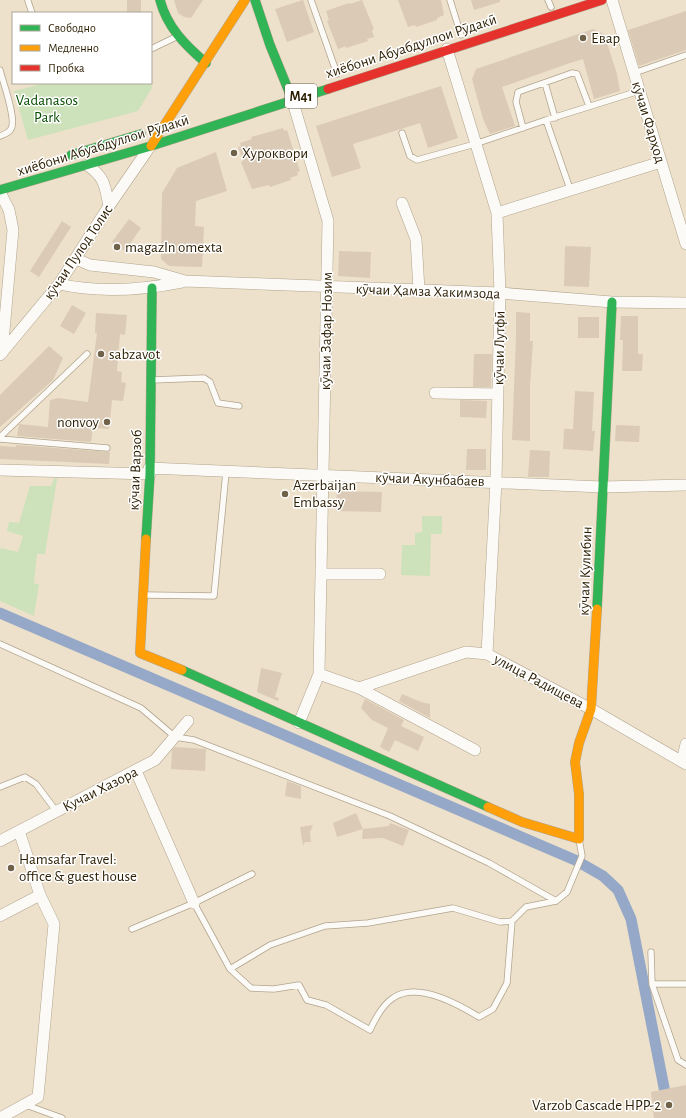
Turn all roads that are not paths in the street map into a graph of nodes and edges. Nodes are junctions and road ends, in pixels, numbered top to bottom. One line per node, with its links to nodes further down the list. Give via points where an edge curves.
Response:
1 (160, 0): 12 (main road, via 162,12)
2 (245, 0): 16 (main road)
3 (255, 0): 22 (main road, кӯчаи Зафар Нозим)
4 (314, 0): 19 (lane)
5 (450, 0): 13 (lane)
6 (571, 0): 10 (main road)
7 (602, 0): 10 (main road, хиёбони Абуабдуллои Рӯдакӣ / M41)
8 (612, 0): 18 (street, кӯчаи Фарҳод)
9 (28, 1): 11 (lane)
10 (549, 8): 13 (main road, хиёбони Абуабдуллои Рӯдакӣ / M41)
11 (32, 12)
12 (178, 36): 14 (lane); 16 (main road)
13 (453, 39): 22 (main road, хиёбони Абуабдуллои Рӯдакӣ / M41); 31 (street, кӯчаи Лутфӣ)
14 (152, 49)
15 (686, 55): 18 (lane)
16 (206, 63): 28 (main road)
17 (0, 70): 30 (lane, via 14,121 11,130)
18 (634, 73): 21 (street, кӯчаи Фарҳод)
19 (337, 74)
20 (545, 83): 23 (lane, via 572,73 576,74); 24 (lane); 27 (lane, via 518,92 516,102)
21 (639, 91): 23 (lane); 34 (street, кӯчаи Фарҳод)
22 (289, 92): 32 (main road, хиёбони Абуабдуллои Рӯдакӣ / M41); 45 (street, кӯчаи Зафар Нозим, via 328,221)
23 (589, 106): 24 (lane)
24 (555, 118): 25 (lane)
25 (546, 120): 27 (lane); 36 (lane)
26 (174, 125): 28 (main road)
27 (523, 128): 31 (lane)
28 (161, 129): 32 (main road); 33 (main road)
29 (402, 133): 31 (lane, via 410,156 417,160)
30 (0, 136)
31 (475, 144): 40 (street, кӯчаи Лутфӣ)
32 (150, 146): 35 (main road, хиёбони Абуабдуллои Рӯдакӣ / M41); 39 (street, кӯчаи Пулод Толис)
33 (59, 158)
34 (661, 162): 36 (street); 41 (street, кӯчаи Фарҳод)
35 (87, 165): 37 (main road, хиёбони Абуабдуллои Рӯдакӣ / M41); 39 (street, via 102,178)
36 (570, 189): 40 (street)
37 (0, 191): 51 (street, via 9,210 13,230)
38 (402, 203): 47 (street, via 416,239)
39 (109, 206): 42 (street, кӯчаи Пулод Толис)
40 (497, 213): 48 (street, кӯчаи Лутфӣ)
41 (686, 244)
42 (76, 260): 43 (street, кӯчаи Ҳамза Хакимзода, via 90,265 154,272); 44 (street, кӯчаи Пулод Толис)
43 (185, 281): 45 (street, кӯчаи Ҳамза Хакимзода); 46 (street)
44 (59, 284): 46 (street, via 81,289); 51 (street, кӯчаи Пулод Толис)
45 (327, 287): 47 (street, кӯчаи Ҳамза Хакимзода); 62 (street, кӯчаи Зафар Нозим)
46 (152, 288): 53 (main road, кӯчаи Варзоб)
47 (420, 290): 48 (street, кӯчаи Ҳамза Хакимзода)
48 (500, 293): 49 (street, кӯчаи Ҳамза Хакимзода); 55 (street, кӯчаи Лутфӣ)
49 (612, 302): 50 (street, кӯчаи Ҳамза Хакимзода); 65 (main road, кӯчаи Кулибин)
50 (686, 303)
51 (1, 354)
52 (87, 354): 57 (lane)
53 (151, 380): 56 (lane, via 204,378 210,382 218,404); 60 (main road, кӯчаи Варзоб)
54 (435, 393): 55 (street)
55 (498, 394): 63 (street, кӯчаи Лутфӣ)
56 (239, 406)
57 (0, 438): 58 (lane)
58 (107, 448)
59 (0, 470): 60 (street, кӯчаи Акунбабаев)
60 (149, 471): 61 (street, кӯчаи Акунбабаев); 68 (main road, кӯчаи Варзоб)
61 (226, 472): 62 (street, кӯчаи Акунбабаев); 68 (lane, via 214,596)
62 (323, 476): 63 (street, кӯчаи Акунбабаев); 66 (street, кӯчаи Зафар Нозим)
63 (496, 481): 65 (street, кӯчаи Акунбабаев); 70 (street, кӯчаи Лутфӣ)
64 (686, 485): 65 (street, кӯчаи Акунбабаев)
65 (602, 487): 73 (main road, кӯчаи Кулибин, via 597,630)
66 (321, 574): 67 (street); 71 (street, кӯчаи Зафар Нозим)
67 (380, 574)
68 (143, 595): 75 (main road, кӯчаи Варзоб, via 140,653 210,681)
69 (0, 644): 76 (lane, via 141,708)
70 (487, 654): 72 (street, улица Радищева, via 466,652); 73 (street, улица Радищева)
71 (319, 674): 72 (street); 75 (street)
72 (359, 688): 78 (street)
73 (591, 709): 79 (street, улица Радищева); 84 (main road, кӯчаи Кулибин, via 578,743 575,762 579,794)
74 (188, 721): 76 (street, Кучаи Хазора)
75 (299, 722): 84 (main road, via 522,822)
76 (175, 737): 80 (street, Кучаи Хазора, via 155,760); 88 (lane, via 194,740 390,816 489,863)
77 (686, 744): 79 (street)
78 (475, 750)
79 (684, 763)
80 (136, 772): 82 (street, Кучаи Хазора); 89 (street)
81 (0, 787): 82 (lane, via 25,777 36,784)
82 (57, 812): 83 (street, Кучаи Хазора)
83 (19, 831): 85 (street, Кучаи Хазора); 87 (street)
84 (579, 839): 88 (lane, via 582,856 574,878 567,892)
85 (0, 841)
86 (252, 874): 89 (lane)
87 (40, 895): 90 (street); 98 (street, via 54,924 38,1097)
88 (556, 901): 91 (lane, via 526,907)
89 (194, 903): 92 (lane); 94 (lane)
90 (0, 916)
91 (512, 921): 94 (lane, via 500,922 453,908 368,923 325,926 270,945); 94 (lane, via 507,983 493,1009 479,1016 434,994 409,993 393,997 376,1016 370,1030 326,1005 307,1000 299,985 274,989 251,988)
92 (132, 929)
93 (651, 952): 95 (lane)
94 (230, 969)
95 (652, 984): 96 (lane); 97 (lane, via 678,1060)
96 (686, 984)
97 (686, 1065)
98 (24, 1104): 99 (street); 100 (lane)
99 (0, 1118)
100 (62, 1118)

